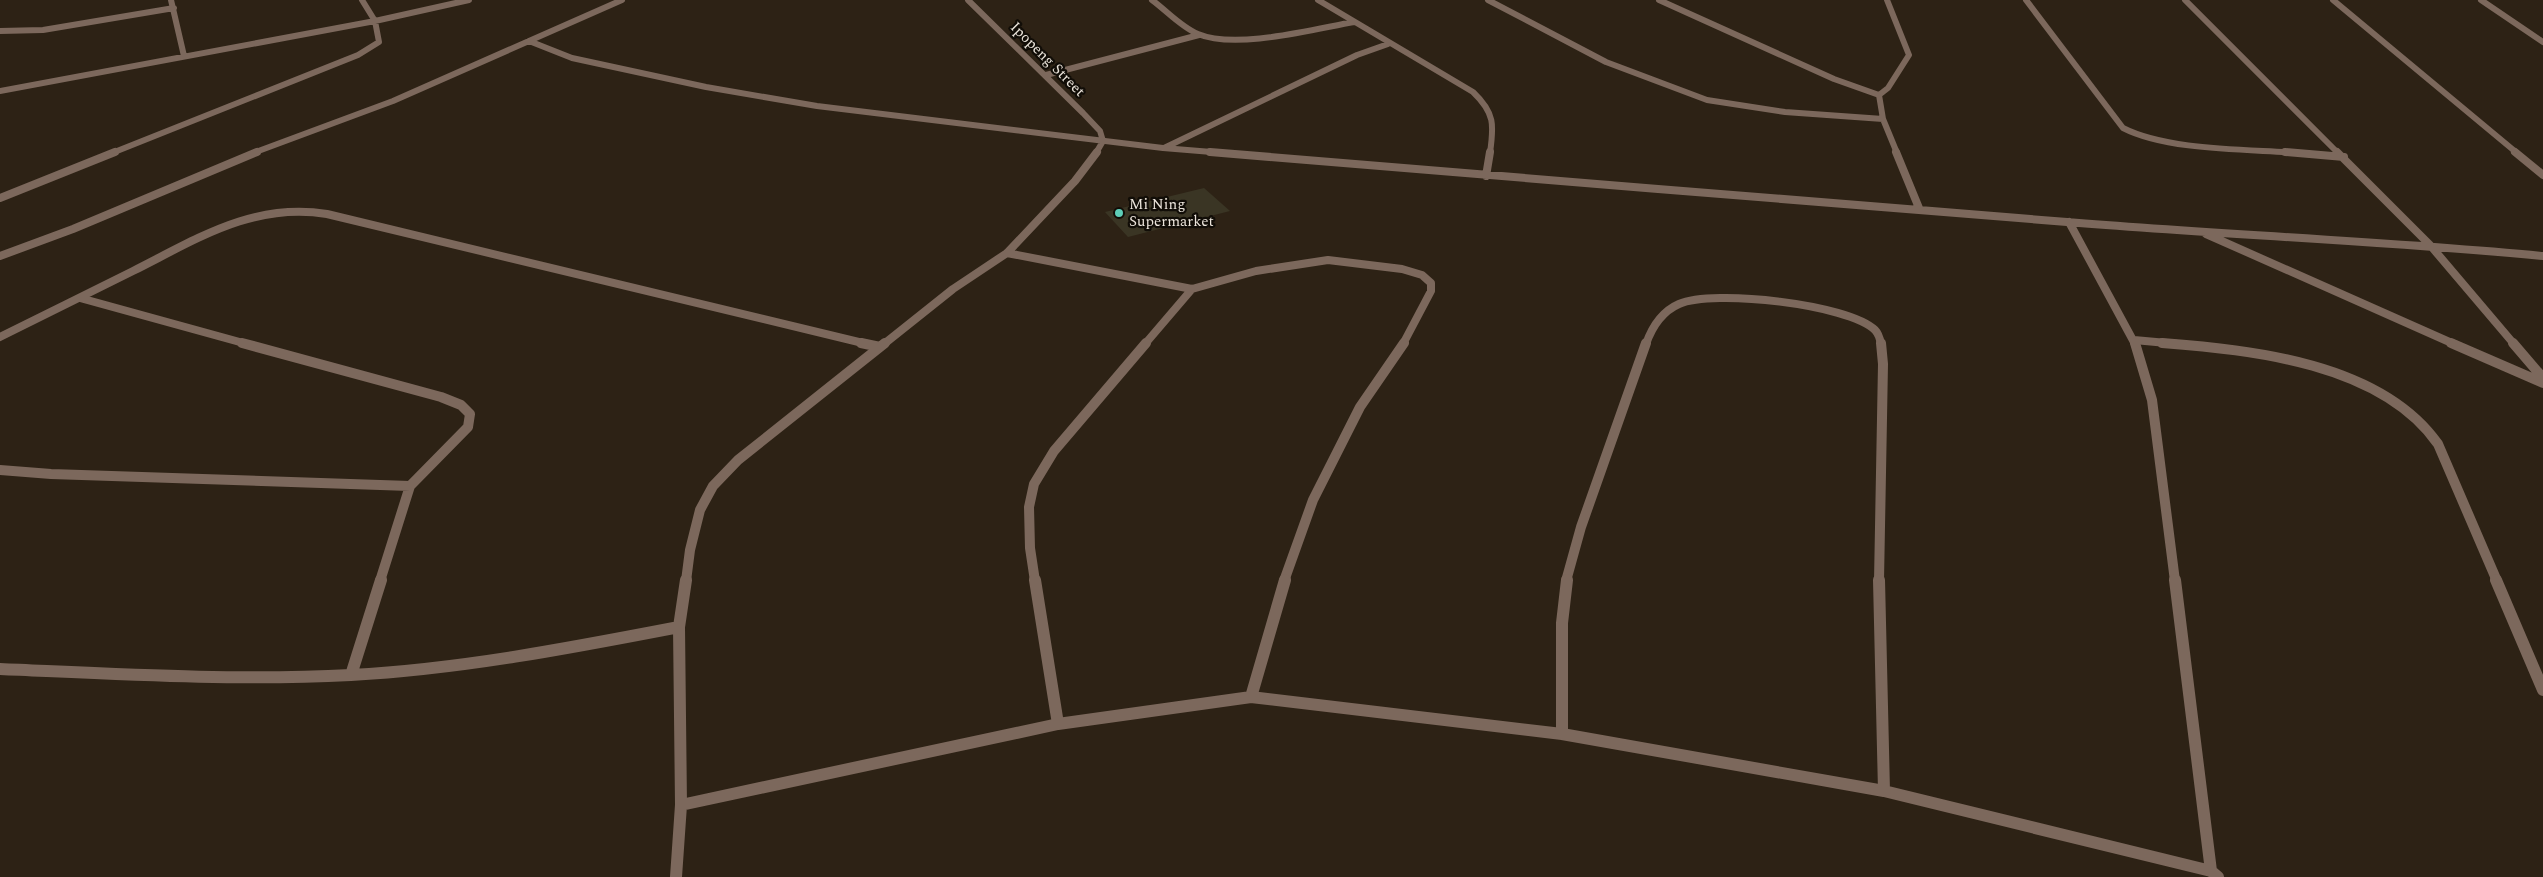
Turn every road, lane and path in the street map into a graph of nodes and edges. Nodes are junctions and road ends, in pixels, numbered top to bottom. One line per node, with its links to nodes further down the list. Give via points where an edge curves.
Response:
1 (171, 0): 15 (street)
2 (362, 0): 16 (street)
3 (470, 0): 16 (street)
4 (622, 0): 20 (street)
5 (968, 0): 24 (street, Ipopeng Street)
6 (1152, 0): 19 (street)
7 (1318, 0): 17 (street)
8 (1488, 0): 27 (street, via 1606,62 1707,100 1785,112)
9 (1659, 0): 26 (street, via 1834,79)
10 (1887, 0): 26 (street, via 1909,55 1888,88)
11 (2026, 0): 30 (street, via 2123,128 2132,133 2164,142)
12 (2185, 0): 30 (street)
13 (2332, 0): 31 (street)
14 (2481, 0): 21 (street)
15 (174, 8): 18 (street, via 44,30); 23 (street)
16 (375, 20): 23 (street); 33 (street, via 379,42 358,55)
17 (1354, 22): 19 (street, via 1236,40); 22 (street)
18 (0, 31)
19 (1198, 35): 24 (street)
20 (530, 41): 28 (street, via 572,58 716,89 817,106); 39 (street, via 393,101 216,167 73,229)
21 (2543, 42)
22 (1388, 44): 29 (street, via 1357,55); 32 (street, via 1450,77 1487,107 1492,124)
23 (184, 56): 25 (street)
24 (1046, 75): 28 (street, Ipopeng Street, via 1100,131)
25 (0, 91)
26 (1879, 95): 27 (street)
27 (1884, 119): 34 (street)
28 (1103, 141): 29 (street); 38 (street, via 1075,181)
29 (1163, 148): 32 (street)
30 (2344, 157): 37 (street)
31 (2543, 175)
32 (1486, 176): 34 (street)
33 (0, 198)
34 (1918, 208): 35 (street)
35 (2069, 222): 36 (street); 44 (street)
36 (2199, 230): 37 (street); 47 (street)
37 (2430, 245): 40 (street); 46 (street)
38 (1007, 253): 41 (street); 45 (street)
39 (0, 256)
40 (2543, 256)
41 (1192, 289): 54 (street, via 1256,272 1328,260 1402,269 1422,275 1430,283 1431,292 1407,338 1360,407 1314,500 1286,575); 55 (street, via 1054,451 1034,484 1029,507 1030,548)
42 (80, 298): 43 (street); 45 (street, via 241,219 266,212 298,210); 49 (street, via 461,405 470,414 468,427)
43 (0, 337)
44 (2134, 340): 53 (street, via 2277,356 2306,363 2384,396 2427,427 2438,444); 59 (street, via 2152,400)
45 (880, 347): 50 (street, via 738,460 713,486 700,510 690,550)
46 (2543, 378)
47 (2543, 383)
48 (0, 470): 49 (street, via 80,476)
49 (410, 486): 52 (street)
50 (679, 627): 52 (street, via 531,656); 58 (street)
51 (0, 669): 52 (street, via 234,678)
52 (351, 675)
53 (2543, 690)
54 (1251, 697): 55 (street); 56 (street)
55 (1058, 724): 58 (street)
56 (1562, 734): 57 (street); 57 (street, via 1562,623 1566,576 1641,356 1656,322 1665,312 1681,303 1712,298 1827,309 1864,321 1878,333 1884,364 1879,578)
57 (1884, 791): 59 (street)
58 (682, 805): 60 (street)
59 (2215, 874)
60 (676, 877)

